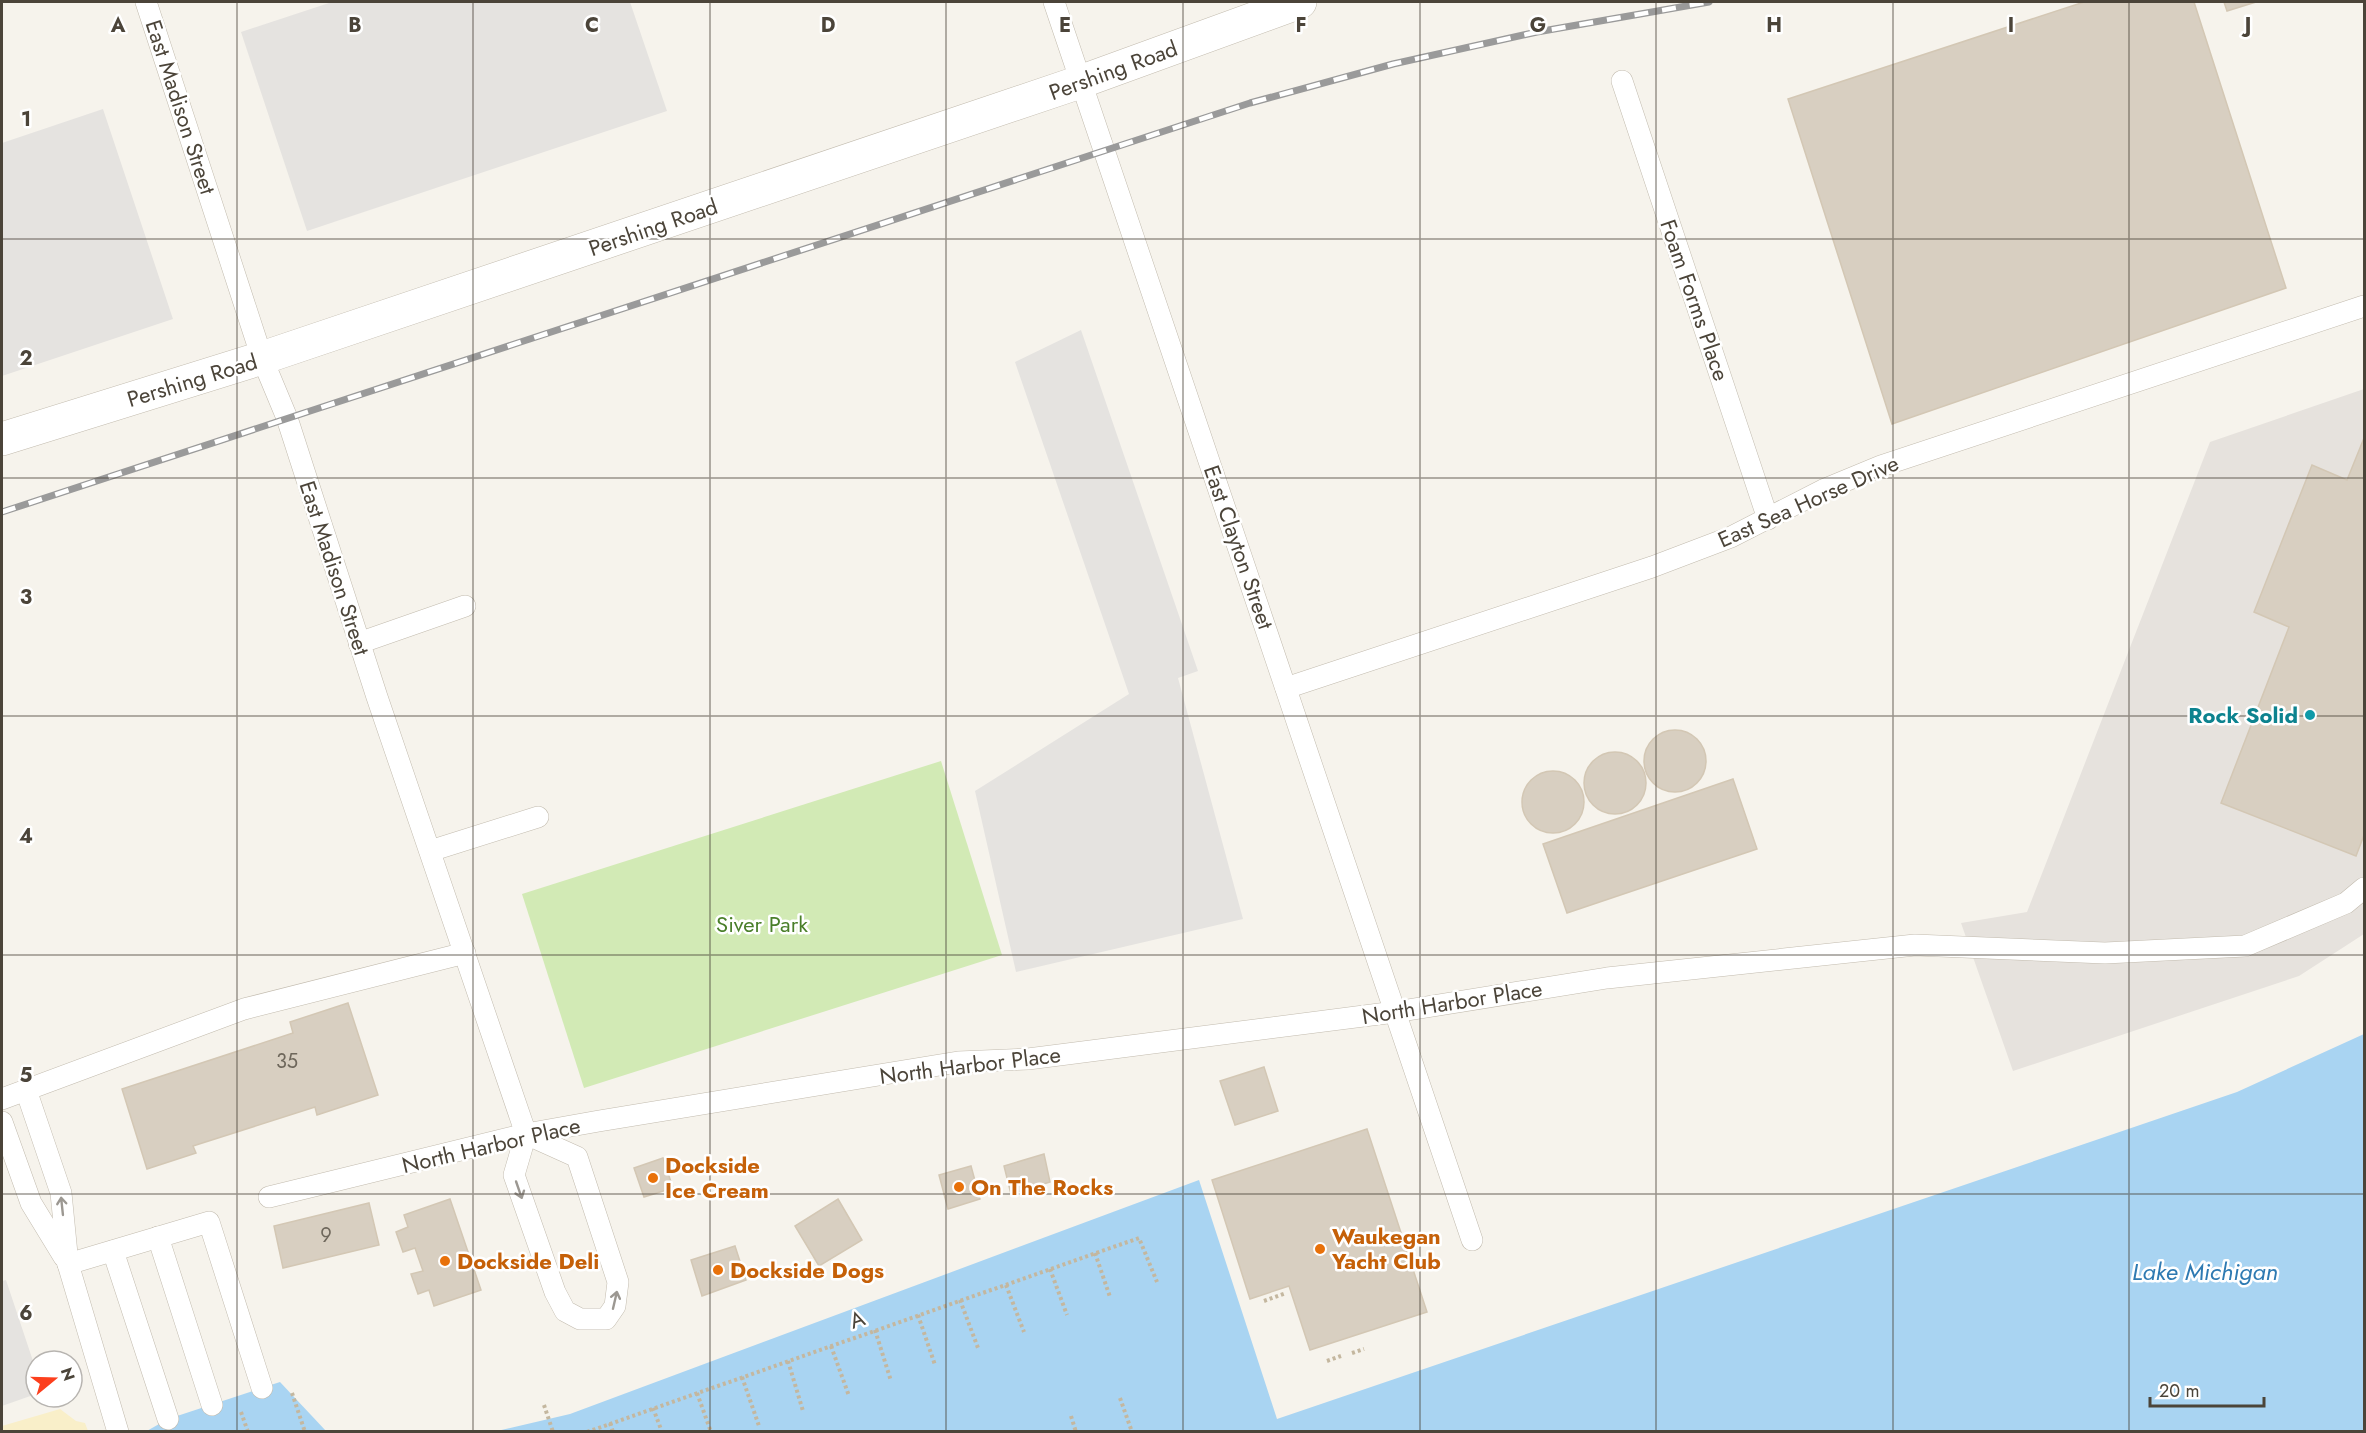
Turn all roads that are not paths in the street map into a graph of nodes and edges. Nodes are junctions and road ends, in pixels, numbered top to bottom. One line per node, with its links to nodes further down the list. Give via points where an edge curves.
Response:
1 (146, 2): 7 (lane, East Madison Street)
2 (1054, 2): 5 (lane, East Clayton Street)
3 (1300, 2): 5 (street, Pershing Road)
4 (1622, 81): 9 (lane, Foam Forms Place)
5 (1080, 82): 7 (street, Pershing Road); 12 (lane, East Clayton Street)
6 (2364, 306): 9 (lane, East Sea Horse Drive, via 1881,466)
7 (262, 358): 8 (street, Pershing Road); 11 (lane, East Madison Street, via 287,418)
8 (2, 439)
9 (1768, 519): 12 (lane, East Sea Horse Drive, via 1641,570)
10 (465, 606): 11 (lane)
11 (359, 643): 14 (lane, East Madison Street)
12 (1286, 688): 17 (lane, East Clayton Street)
13 (538, 817): 14 (lane)
14 (430, 851): 16 (lane, East Madison Street)
15 (2364, 888): 17 (lane, North Harbor Place, via 2346,903 2245,946 2105,953 1915,945 1607,978)
16 (465, 953): 18 (lane, via 244,1010); 21 (lane, East Madison Street)
17 (1395, 1012): 21 (lane, North Harbor Place, via 1028,1059 958,1062); 24 (lane, East Clayton Street)
18 (26, 1090): 19 (lane); 26 (lane, one-way to 18, via 61,1193)
19 (2, 1100)
20 (2, 1122): 26 (lane, via 31,1203)
21 (526, 1134): 21 (lane, one-way to 21, via 514,1175 555,1292 565,1311 580,1319 606,1319 615,1306 618,1282 577,1157); 22 (lane, North Harbor Place)
22 (269, 1197)
23 (158, 1237): 25 (lane); 27 (lane, via 209,1222); 28 (lane)
24 (1472, 1240)
25 (113, 1251): 26 (lane); 29 (lane)
26 (68, 1264): 30 (lane)
27 (262, 1388)
28 (212, 1405)
29 (168, 1419)
30 (118, 1431)

